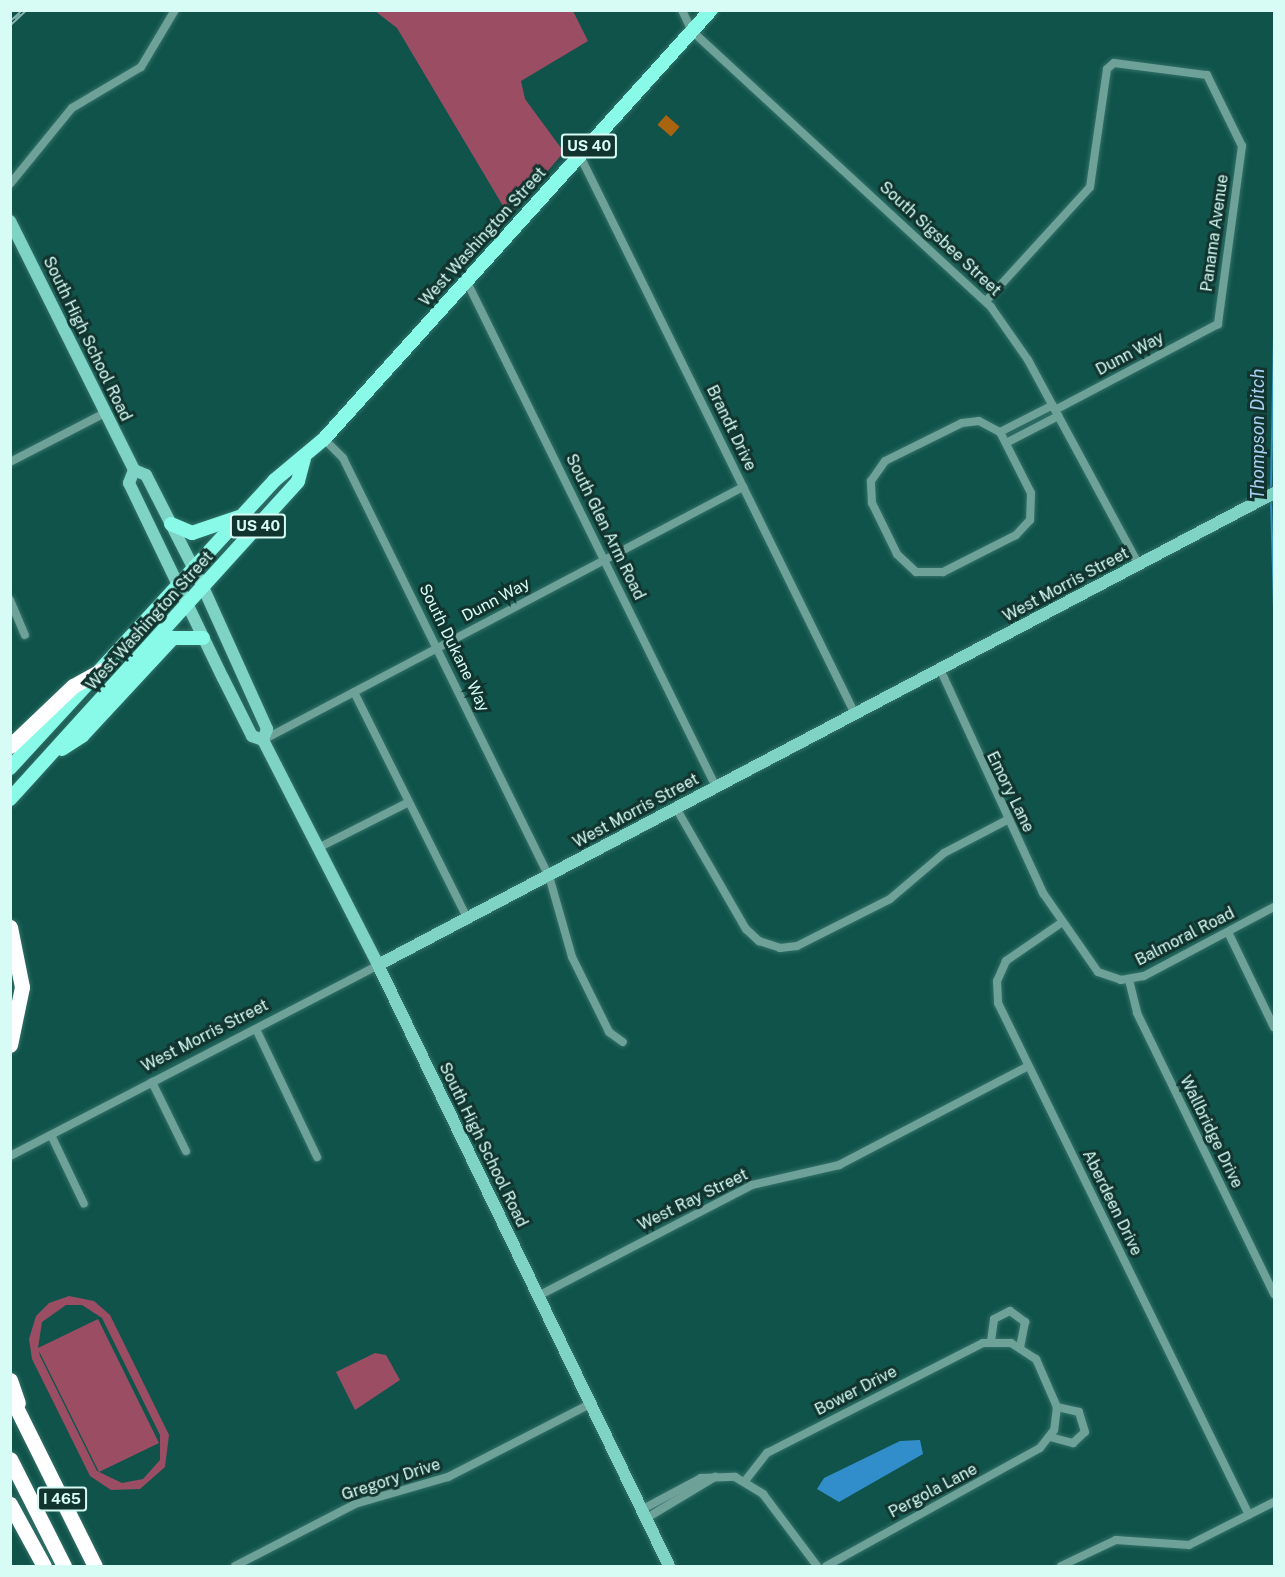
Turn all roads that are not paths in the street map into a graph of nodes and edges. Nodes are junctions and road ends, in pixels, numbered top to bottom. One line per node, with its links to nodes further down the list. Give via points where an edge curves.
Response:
1 (175, 10): 6 (street, via 141,67 72,108)
2 (682, 10): 4 (street, South Sigsbee Street)
3 (711, 10): 4 (main road, West Washington Street / US 40)
4 (692, 31): 5 (main road, West Washington Street / US 40); 9 (street, South Sigsbee Street)
5 (580, 156): 8 (main road, West Washington Street / US 40); 19 (street, Brandt Drive)
6 (10, 184)
7 (10, 221): 12 (street, South High School Road)
8 (466, 280): 14 (main road, West Washington Street / US 40); 23 (street, South Glen Arm Road)
9 (986, 301): 10 (street, Panama Avenue, via 1090,187 1107,69 1114,63 1207,75 1242,146); 11 (street, South Sigsbee Street)
10 (1218, 324): 11 (street, Dunn Way)
11 (1055, 410): 13 (street); 15 (street); 24 (street, South Sigsbee Street)
12 (105, 413): 17 (street); 18 (street, South High School Road)
13 (1000, 432): 15 (street); 15 (street, via 979,421 962,423 885,461 871,482 872,503 897,554 920,573 943,572 1016,536 1030,520 1031,493)
14 (324, 439): 16 (main road, West Washington Street / US 40); 32 (street, South Dukane Way, via 343,458)
15 (1006, 443)
16 (304, 459): 21 (main road, West Washington Street); 27 (main road, West Washington Street / US 40, via 298,481)
17 (10, 462)
18 (134, 470): 22 (street, South High School Road, via 146,475); 26 (street, South High School Road, via 129,483)
19 (743, 488): 23 (street, Dunn Way); 36 (street, Brandt Drive)
20 (1275, 493): 24 (street, West Morris Street)
21 (241, 516): 22 (main road, via 192,533); 25 (main road, West Washington Street)
22 (171, 524): 25 (street, South High School Road)
23 (604, 561): 32 (street, Dunn Way); 41 (street, South Glen Arm Road)
24 (1139, 565): 33 (street, West Morris Street)
25 (194, 569): 26 (main road, West Washington Street); 27 (street, South High School Road)
26 (178, 586): 29 (street, South High School Road); 34 (main road, West Washington Street)
27 (203, 587): 29 (main road, West Washington Street / US 40); 37 (street, South High School Road, via 267,729)
28 (10, 600): 30 (street)
29 (187, 604): 31 (street, South High School Road); 39 (main road, West Washington Street / US 40)
30 (25, 635)
31 (203, 638): 37 (street, South High School Road, via 252,736); 39 (main road, via 173,638 82,736)
32 (437, 648): 35 (street, Dunn Way); 47 (street, South Dukane Way)
33 (940, 669): 36 (street, West Morris Street); 45 (street, Emory Lane)
34 (102, 670): 38 (highway, via 73,686); 40 (main road, West Washington Street)
35 (354, 692): 37 (street, Dunn Way); 43 (street)
36 (855, 714): 41 (street, West Morris Street)
37 (262, 740): 46 (street, South High School Road)
38 (10, 746)
39 (45, 760): 42 (main road, West Washington Street / US 40)
40 (10, 768)
41 (716, 787): 44 (street, West Morris Street)
42 (10, 799)
43 (407, 803): 46 (street); 49 (street)
44 (676, 808): 45 (street, via 756,939 777,948 794,947 890,899 944,853); 47 (street, West Morris Street)
45 (1007, 820): 50 (street, Emory Lane)
46 (318, 848): 53 (street, South High School Road)
47 (549, 876): 49 (street, West Morris Street); 57 (street, South Dukane Way, via 575,964 609,1034)
48 (1275, 907): 52 (street, Balmoral Road)
49 (467, 918): 53 (street, West Morris Street)
50 (1061, 923): 54 (street, Balmoral Road, via 1092,968); 59 (street, Aberdeen Drive, via 1014,953 997,981 999,1007)
51 (11, 932): 58 (highway, via 22,987)
52 (1228, 932): 54 (street, Balmoral Road); 55 (street)
53 (378, 965): 56 (street, West Morris Street); 67 (street, South High School Road)
54 (1129, 980): 66 (street, Wallbridge Drive, via 1137,1013)
55 (1275, 1027)
56 (256, 1029): 60 (street, West Morris Street); 64 (street)
57 (623, 1042)
58 (10, 1045)
59 (1028, 1066): 67 (street, West Ray Street, via 839,1165 752,1185); 81 (street, Aberdeen Drive)
60 (152, 1082): 61 (street, West Morris Street); 62 (street)
61 (51, 1135): 63 (street, West Morris Street); 65 (street)
62 (186, 1151)
63 (10, 1156)
64 (317, 1157)
65 (84, 1204)
66 (1275, 1294)
67 (538, 1296): 72 (street, South High School Road)
68 (991, 1341): 69 (street); 69 (street, via 994,1319 1010,1311 1026,1326); 77 (street, Bower Drive, via 767,1453)
69 (1020, 1347): 73 (street, via 1048,1378)
70 (10, 1380): 74 (highway)
71 (10, 1395): 74 (highway, I 465)
72 (588, 1405): 80 (street, South High School Road); 85 (street, Gregory Drive, via 448,1477 355,1504)
73 (1057, 1407): 75 (street); 75 (street, via 1079,1412 1085,1432 1072,1443)
74 (28, 1431): 84 (highway, I 465)
75 (1050, 1437): 88 (street, Pergola Lane, via 1029,1457)
76 (10, 1459): 83 (highway, I 465)
77 (745, 1481): 80 (street, via 700,1479); 87 (street, via 764,1495)
78 (1275, 1502): 81 (street)
79 (10, 1504): 82 (highway)
80 (643, 1514): 86 (street, South High School Road)
81 (1249, 1515): 89 (street, via 1189,1545 1116,1540)
82 (44, 1566)
83 (64, 1566)
84 (95, 1566)
85 (235, 1566)
86 (669, 1566)
87 (817, 1566)
88 (826, 1566)
89 (1061, 1566)

